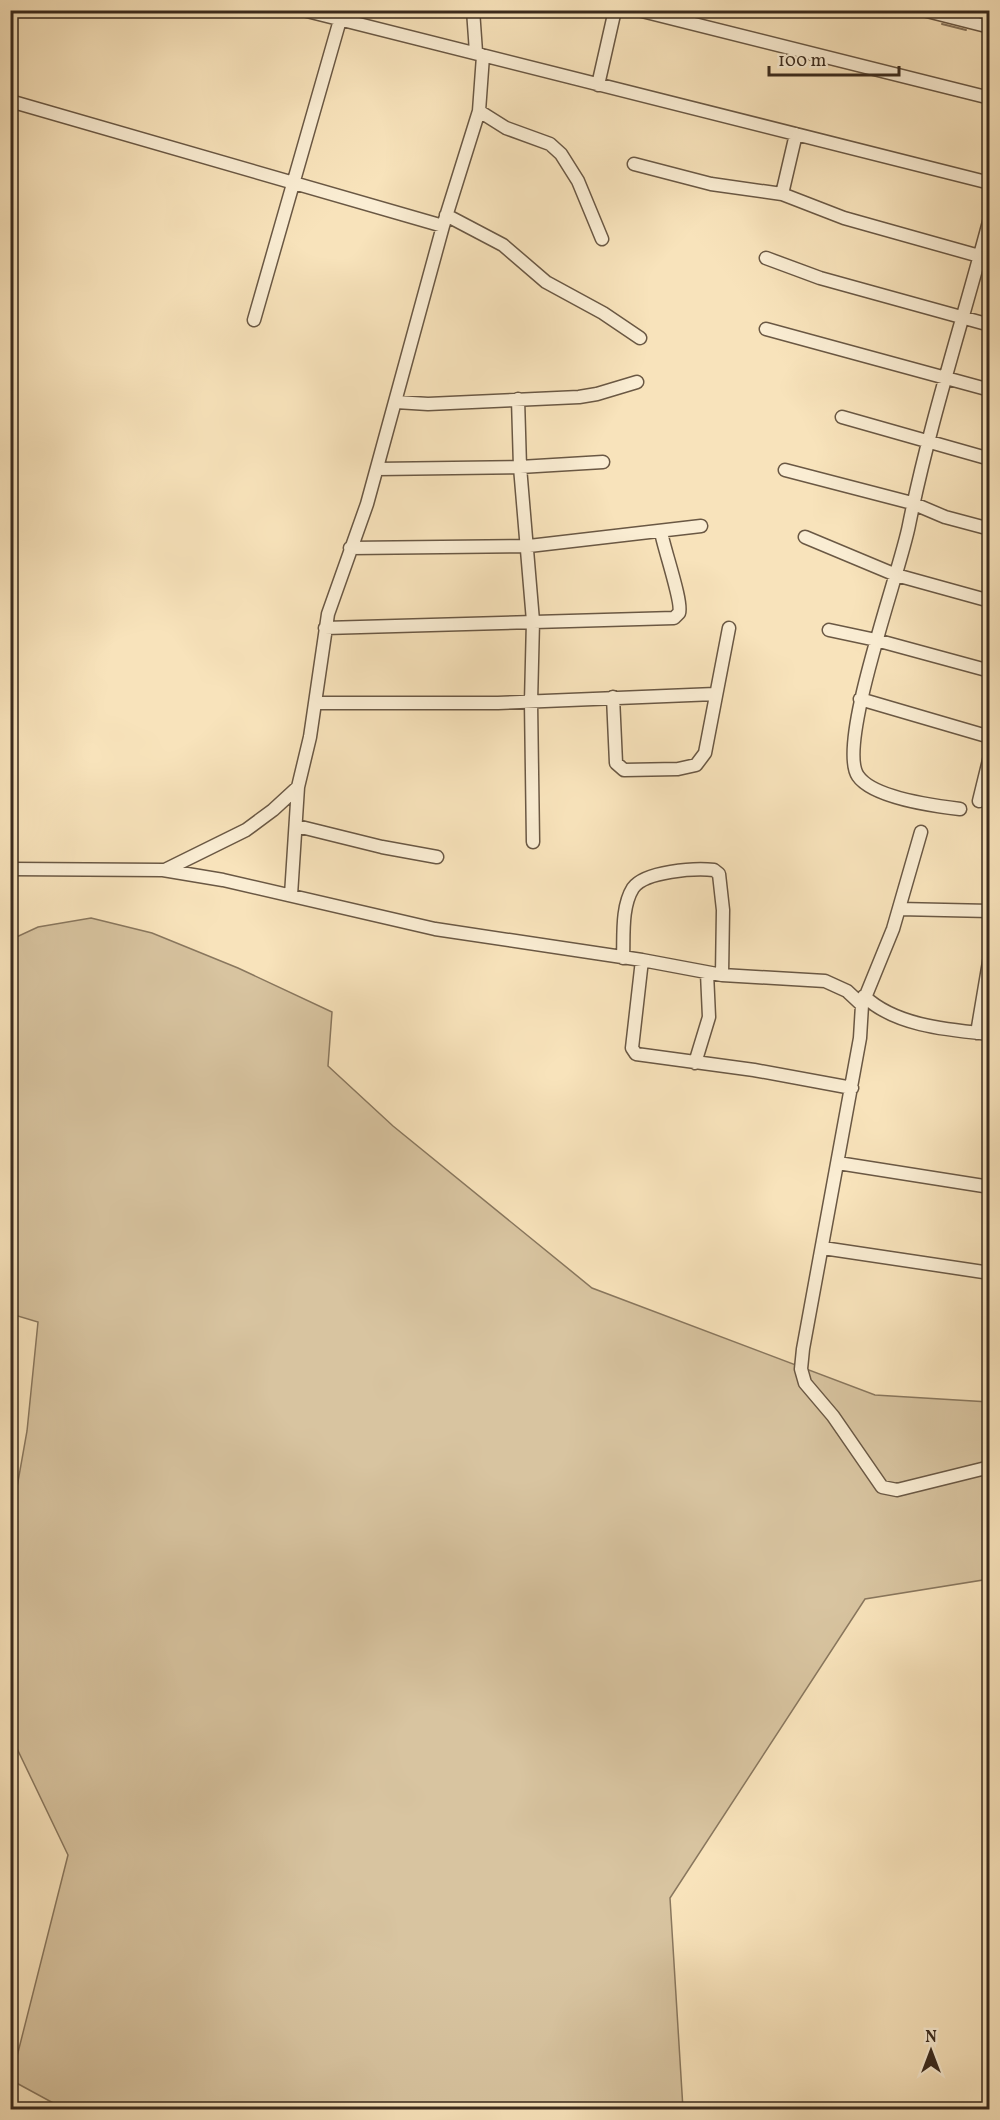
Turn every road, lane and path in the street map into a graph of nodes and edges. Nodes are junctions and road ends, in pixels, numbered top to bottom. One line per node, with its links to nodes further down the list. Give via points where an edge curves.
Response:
1 (303, 10): 6 (street)
2 (473, 10): 8 (street, via 477,52)
3 (615, 10): 9 (street)
4 (638, 10): 10 (street)
5 (923, 10): 7 (street)
6 (340, 20): 8 (street); 16 (street)
7 (990, 27)
8 (483, 56): 9 (street); 12 (street)
9 (598, 84): 13 (street)
10 (990, 98)
11 (10, 101): 16 (street)
12 (479, 111): 19 (street); 20 (street, via 506,128 550,144 561,154 578,181)
13 (796, 134): 15 (street); 17 (street)
14 (634, 164): 17 (street, via 711,184)
15 (990, 183)
16 (292, 184): 19 (street); 24 (street)
17 (782, 194): 22 (street, via 844,218)
18 (990, 218): 22 (street)
19 (444, 221): 27 (street, via 503,245 546,282); 32 (street)
20 (602, 239)
21 (766, 258): 23 (street, via 819,278)
22 (985, 258): 23 (street)
23 (962, 318): 25 (street); 28 (street)
24 (255, 320)
25 (990, 325)
26 (766, 329): 28 (street)
27 (640, 338)
28 (945, 378): 30 (street); 34 (street)
29 (638, 382): 31 (street, via 597,394)
30 (990, 390)
31 (518, 399): 32 (street); 37 (street)
32 (396, 402): 38 (street)
33 (842, 417): 34 (street)
34 (927, 441): 35 (street); 40 (street)
35 (990, 459)
36 (603, 462): 37 (street)
37 (520, 467): 38 (street); 45 (street)
38 (377, 469): 46 (street)
39 (785, 470): 40 (street)
40 (912, 503): 42 (street); 47 (street)
41 (701, 526): 43 (street)
42 (990, 529)
43 (661, 532): 45 (street); 49 (street, via 681,603 674,618)
44 (805, 537): 47 (street)
45 (529, 546): 46 (street); 49 (street)
46 (350, 548): 50 (street)
47 (896, 575): 48 (street); 53 (street)
48 (990, 601)
49 (533, 621): 50 (street); 58 (street)
50 (325, 628): 59 (street)
51 (729, 628): 55 (street)
52 (829, 630): 53 (street)
53 (876, 640): 54 (street); 57 (street)
54 (990, 671)
55 (715, 694): 56 (street); 56 (street, via 702,761 678,769 619,767)
56 (613, 697): 58 (street)
57 (860, 699): 60 (street); 64 (street, via 855,739 859,778 909,800)
58 (531, 702): 59 (street); 67 (street)
59 (315, 703): 62 (street)
60 (990, 737)
61 (990, 756): 63 (street)
62 (298, 787): 65 (street); 70 (street, via 246,830)
63 (979, 801)
64 (960, 809)
65 (297, 826): 68 (street); 71 (street)
66 (921, 832): 72 (street)
67 (533, 842)
68 (437, 857)
69 (10, 869): 70 (street)
70 (164, 870): 71 (street)
71 (291, 895): 75 (street, via 435,929)
72 (899, 909): 73 (street); 79 (street)
73 (990, 911)
74 (990, 956): 80 (street)
75 (623, 958): 76 (street); 78 (street, via 624,928 633,888 659,874 714,870 719,874 723,910)
76 (642, 960): 77 (street); 81 (street, via 632,1048 642,1057)
77 (707, 973): 78 (street); 81 (street, via 709,1017)
78 (722, 975): 79 (street, via 825,981)
79 (863, 1000): 80 (street, via 914,1022); 82 (street)
80 (983, 1033)
81 (695, 1063): 82 (street)
82 (852, 1088): 83 (street)
83 (838, 1163): 84 (street); 85 (street)
84 (990, 1187)
85 (823, 1248): 86 (street); 87 (street, via 802,1349 802,1376 877,1482 897,1490)
86 (990, 1274)
87 (990, 1467)

